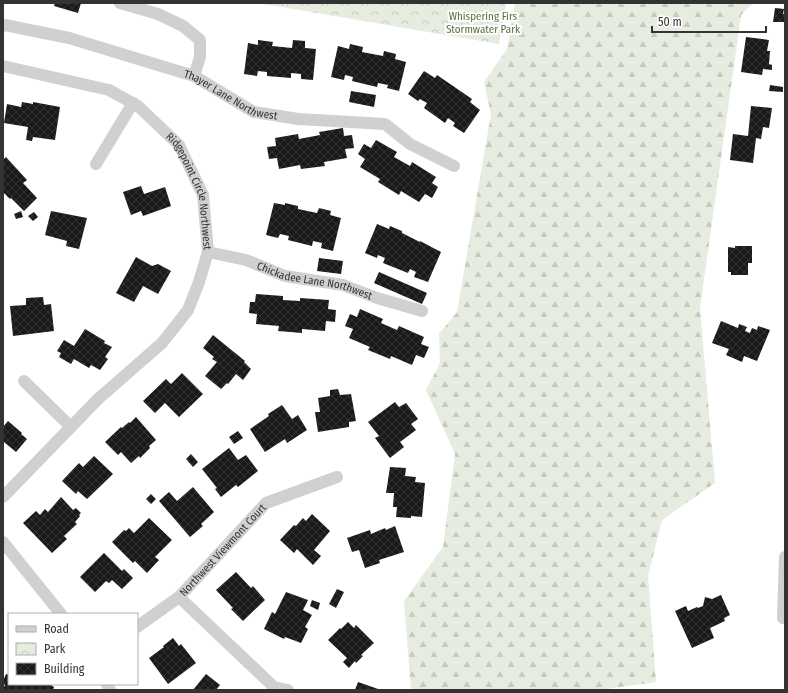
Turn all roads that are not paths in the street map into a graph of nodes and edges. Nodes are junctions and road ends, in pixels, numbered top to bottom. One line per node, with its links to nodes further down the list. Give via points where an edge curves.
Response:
1 (120, 3): 4 (street, via 171,20 200,40 200,57)
2 (3, 26): 4 (street, Thayer Lane Northwest, via 69,38)
3 (3, 66): 5 (street, Ridgepoint Circle Northwest, via 109,90)
4 (194, 76): 7 (street, Thayer Lane Northwest, via 254,112 298,119 385,124 410,144)
5 (133, 103): 6 (street); 8 (street, Ridgepoint Circle Northwest, via 180,146 203,195)
6 (96, 164)
7 (454, 166)
8 (208, 252): 9 (street, Chickadee Lane Northwest, via 246,260 284,276 343,285); 11 (street, Ridgepoint Circle Northwest, via 188,310 162,343 98,399)
9 (422, 311)
10 (24, 380): 11 (street)
11 (71, 427): 13 (street, Ridgepoint Circle Northwest)
12 (337, 476): 16 (street, Northwest Viewmont Court, via 266,503)
13 (3, 497)
14 (3, 542): 17 (street)
15 (785, 557): 18 (street)
16 (179, 597): 19 (street, Northwest Viewmont Court); 20 (street, via 274,687)
17 (60, 613)
18 (783, 618)
19 (138, 626)
20 (288, 690)

